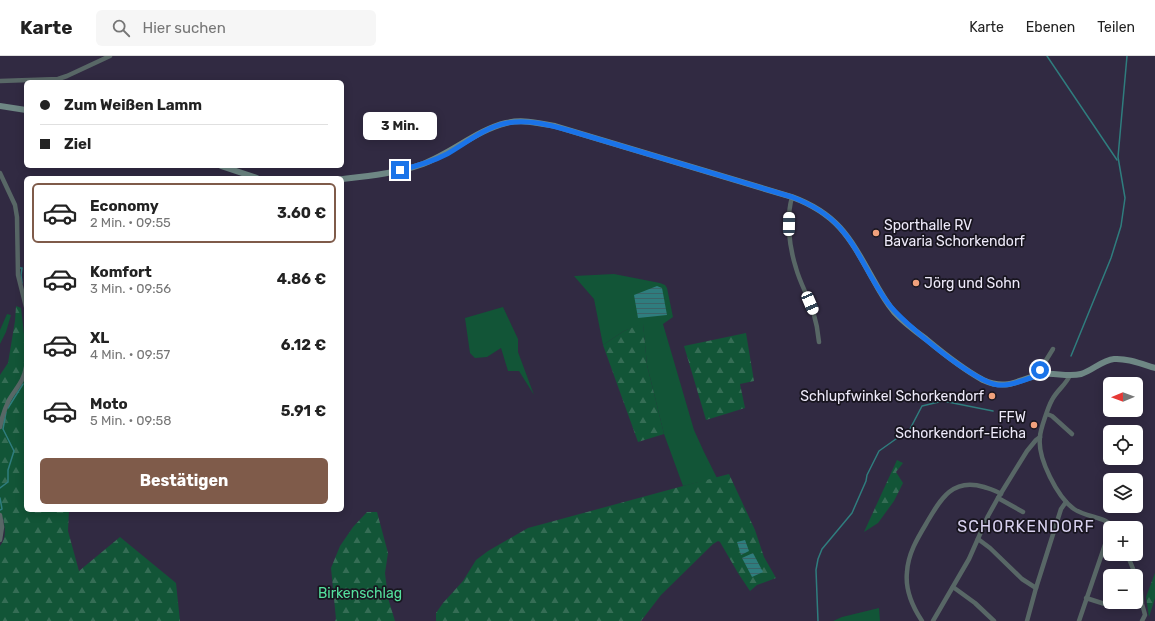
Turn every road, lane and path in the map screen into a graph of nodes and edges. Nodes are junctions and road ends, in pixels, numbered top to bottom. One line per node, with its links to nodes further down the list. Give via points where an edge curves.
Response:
1 (110, 56): 2 (street, via 67,76)
2 (0, 81)
3 (0, 106): 4 (street)
4 (24, 110)
5 (227, 168): 7 (street)
6 (0, 174): 10 (street, via 15,205 18,275)
7 (251, 176)
8 (344, 179): 9 (street, via 422,164 447,154 484,132 505,123 519,122 538,123)
9 (792, 197): 11 (street, via 789,224 793,259 813,311); 15 (street, via 814,206 839,225 894,312 962,367 996,385 1008,385)
10 (24, 299)
11 (819, 342)
12 (1053, 349): 15 (street)
13 (1155, 368): 16 (street, via 1116,359 1082,374)
14 (24, 374): 18 (street, via 4,410)
15 (1039, 375): 16 (street)
16 (1070, 375): 17 (street, via 1052,399)
17 (1047, 414): 19 (street); 20 (street)
18 (0, 427)
19 (1072, 434)
20 (1040, 437): 21 (street, via 1027,451); 22 (street, via 1047,469)
21 (999, 496): 23 (street); 26 (street); 34 (street, via 995,490 966,484 951,490 937,505 910,556 907,573 909,596)
22 (1066, 502): 25 (street, via 1075,510); 30 (street, via 1061,509)
23 (1023, 512)
24 (0, 515): 27 (street)
25 (1105, 521)
26 (978, 539): 29 (street); 30 (street, via 1022,579)
27 (0, 540)
28 (1103, 552): 31 (street)
29 (953, 587): 35 (street); 36 (street)
30 (1036, 588): 37 (street)
31 (1086, 598): 32 (street); 38 (street)
32 (1103, 603)
33 (1143, 608): 39 (street)
34 (922, 621)
35 (933, 621)
36 (994, 621)
37 (1027, 621)
38 (1079, 621)
39 (1142, 621)

